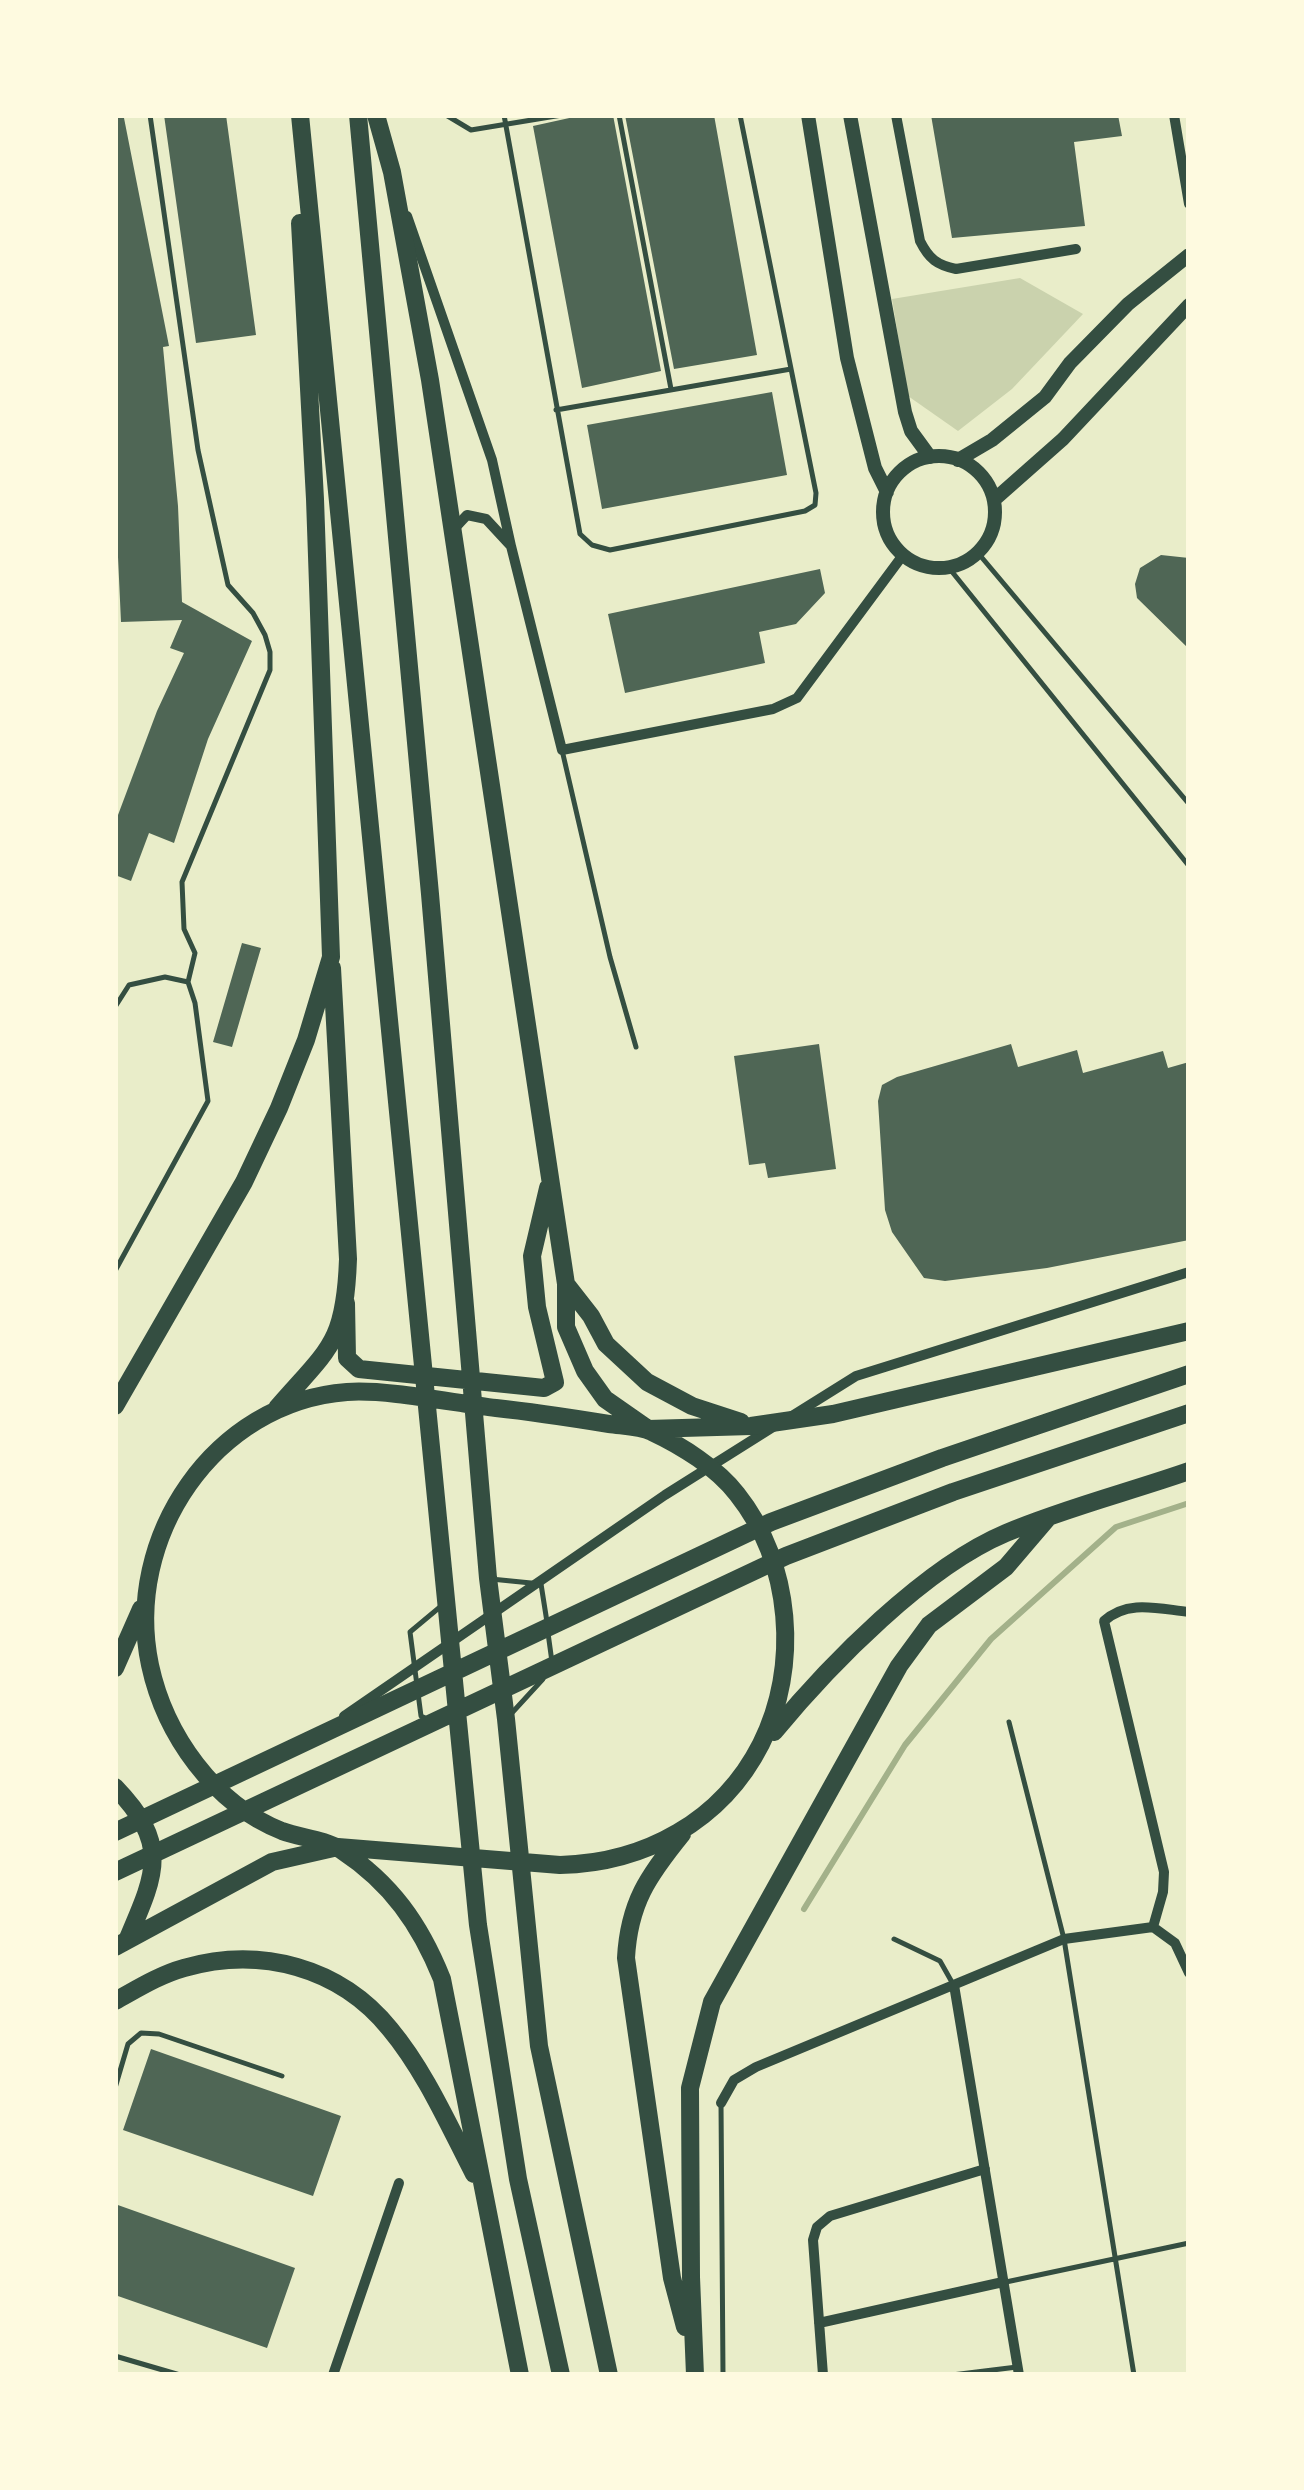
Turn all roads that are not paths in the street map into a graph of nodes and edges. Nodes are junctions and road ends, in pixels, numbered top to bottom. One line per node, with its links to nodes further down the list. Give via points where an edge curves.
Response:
1 (150, 115): 36 (lane, via 202,470 228,585 253,614 270,652 270,670 182,882 184,929 196,953)
2 (298, 115): 35 (highway); 55 (highway)
3 (358, 115): 53 (highway)
4 (376, 115): 15 (highway)
5 (446, 115): 14 (lane, via 470,130)
6 (504, 115): 14 (lane)
7 (562, 115): 14 (lane)
8 (619, 115): 21 (lane)
9 (740, 115): 20 (lane)
10 (808, 115): 25 (street, via 846,358)
11 (850, 115): 23 (street, via 904,412)
12 (896, 115): 17 (street, via 928,258 956,270)
13 (1174, 115): 16 (street)
14 (506, 126): 22 (lane)
15 (392, 172): 27 (highway); 28 (street, via 492,460)
16 (1189, 204)
17 (1076, 249)
18 (1189, 254): 24 (street, via 1128,304 1045,396)
19 (1189, 305): 26 (street, via 1063,439)
20 (791, 369): 21 (lane); 22 (lane, via 814,505 610,550 580,534)
21 (671, 389): 22 (lane)
22 (556, 410)
23 (930, 457): 24 (street); 25 (street, via 912,463)
24 (958, 460): 26 (street, via 987,483)
25 (886, 492): 30 (street, via 884,526)
26 (994, 500): 29 (street, via 989,538)
27 (452, 532): 28 (street, via 467,515 486,519); 39 (highway)
28 (511, 546): 32 (street)
29 (978, 553): 31 (street); 33 (lane)
30 (903, 556): 31 (street); 32 (street, via 797,698)
31 (949, 568): 34 (lane)
32 (562, 750): 38 (lane)
33 (1189, 804)
34 (1189, 866)
35 (331, 957): 43 (highway); 46 (highway, via 299,1056 244,1182)
36 (188, 982): 37 (lane, via 165,977 129,985); 40 (lane, via 208,1101)
37 (115, 1007)
38 (636, 1047)
39 (550, 1178): 42 (highway); 43 (highway, via 532,1256 555,1382 548,1387 353,1367)
40 (115, 1270)
41 (1189, 1272): 61 (street, via 856,1376 665,1494)
42 (566, 1284): 49 (highway, via 606,1344 647,1382); 50 (highway, via 566,1327 585,1370 605,1399)
43 (346, 1303): 47 (highway, via 328,1352)
44 (1189, 1331): 49 (highway, via 834,1414)
45 (1189, 1374): 61 (highway, via 771,1522)
46 (115, 1406)
47 (276, 1408): 50 (highway, via 371,1393); 54 (highway, via 182,1491 153,1556)
48 (1189, 1413): 67 (highway, via 786,1556)
49 (751, 1426): 50 (highway)
50 (648, 1430): 62 (highway, via 716,1473 736,1493 767,1547 785,1625 786,1668 777,1709)
51 (1189, 1471): 52 (highway)
52 (1047, 1519): 62 (highway, via 1006,1533 932,1578 817,1680); 86 (highway, via 1006,1567 929,1626 899,1666 712,2002 690,2088)
53 (488, 1578): 58 (highway); 58 (lane, via 541,1584 553,1668)
54 (144, 1600): 57 (highway); 66 (highway, via 159,1695 194,1760 229,1802 280,1830)
55 (446, 1602): 60 (highway); 60 (lane, via 410,1632 421,1716)
56 (1189, 1612): 68 (street, via 1130,1606 1104,1622 1164,1872)
57 (115, 1668)
58 (506, 1720): 92 (highway, via 539,2046)
59 (1009, 1722): 70 (lane)
60 (459, 1732): 91 (highway, via 498,2060)
61 (315, 1736): 65 (highway)
62 (755, 1756): 64 (highway, via 726,1796)
63 (115, 1788): 71 (highway, via 149,1834 155,1869)
64 (686, 1830): 66 (highway, via 591,1864); 86 (highway, via 642,1888 626,1958 672,2278)
65 (115, 1832)
66 (338, 1847): 71 (highway, via 272,1862); 80 (highway, via 389,1891 426,1939 442,1980)
67 (115, 1872)
68 (1153, 1927): 70 (street); 72 (street, via 1175,1942)
69 (894, 1939): 73 (lane, via 940,1962)
70 (1064, 1939): 73 (street); 82 (lane)
71 (122, 1943)
72 (1189, 1974)
73 (954, 1985): 77 (street, via 756,2068 734,2080); 78 (street)
74 (115, 2001): 80 (highway, via 168,1974 227,1960 275,1961 327,1977 359,1996 398,2039)
75 (282, 2076): 76 (lane, via 141,2033 128,2044)
76 (115, 2088)
77 (721, 2103): 93 (lane)
78 (985, 2169): 83 (street); 84 (street, via 830,2216 817,2227)
79 (399, 2183): 89 (street)
80 (483, 2193): 90 (highway)
81 (1189, 2243): 82 (lane)
82 (1115, 2257): 83 (lane); 96 (lane)
83 (1004, 2282): 84 (street); 87 (street)
84 (820, 2323): 94 (street)
85 (115, 2356): 88 (lane)
86 (694, 2368)
87 (1018, 2371): 95 (lane)
88 (180, 2375)
89 (332, 2375)
90 (520, 2375)
91 (561, 2375)
92 (609, 2375)
93 (722, 2375)
94 (823, 2375)
95 (952, 2375)
96 (1134, 2375)

